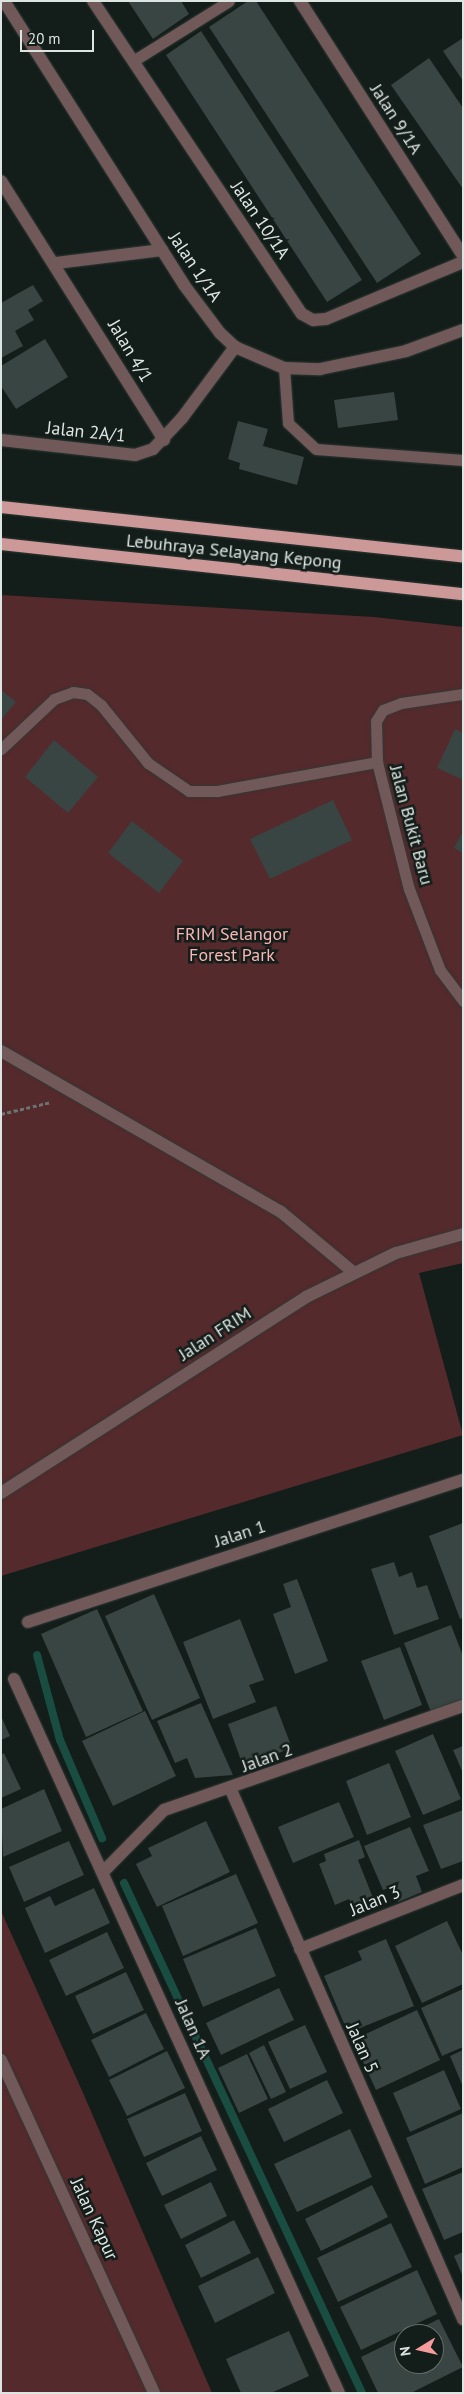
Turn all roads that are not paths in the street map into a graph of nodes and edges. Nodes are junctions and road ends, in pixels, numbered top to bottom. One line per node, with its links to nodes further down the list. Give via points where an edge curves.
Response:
1 (4, 1): 7 (street, Jalan 1/1A)
2 (93, 1): 5 (street, Jalan 10/1A)
3 (229, 1): 5 (lane)
4 (300, 1): 8 (street, Jalan 9/1A)
5 (133, 61): 9 (street, Jalan 10/1A, via 302,314 313,320 326,319)
6 (1, 181): 10 (street, Jalan 4/1)
7 (162, 250): 10 (street); 12 (street, Jalan 1/1A, via 220,333)
8 (463, 256)
9 (463, 262)
10 (56, 263): 15 (street, Jalan 4/1)
11 (463, 330): 13 (street, Jalan 1/1A, via 364,362 320,369)
12 (235, 346): 13 (street, Jalan 1/1A); 15 (street)
13 (284, 368): 16 (lane, via 288,423 316,449)
14 (1, 440): 15 (street, Jalan 2A/1, via 135,455)
15 (164, 440)
16 (463, 460)
17 (1, 507): 19 (main road, Lebuhraya Selayang Kepong)
18 (1, 544): 20 (main road, Lebuhraya Selayang Kepong)
19 (463, 556)
20 (463, 594)
21 (463, 694): 23 (lane, via 401,703 383,710 376,721)
22 (1, 749): 23 (lane, Jalan Bukit Baru, via 54,699 73,692 87,694 100,705 148,762 189,791)
23 (377, 762): 24 (lane, Jalan Bukit Baru, via 409,889 440,970)
24 (463, 1001)
25 (1, 1051): 27 (street, via 281,1212)
26 (463, 1234): 27 (street, Jalan FRIM, via 429,1242)
27 (353, 1272): 29 (street, Jalan FRIM)
28 (463, 1480): 30 (street, Jalan 1)
29 (1, 1493)
30 (28, 1622)
31 (14, 1679): 34 (street, Jalan 1A)
32 (463, 1706): 33 (street, Jalan 2)
33 (231, 1790): 34 (street, Jalan 2, via 195,1797 164,1810); 36 (street, Jalan 5)
34 (103, 1872): 40 (street, Jalan 1A)
35 (463, 1885): 36 (street, Jalan 3)
36 (300, 1949): 38 (street, Jalan 5)
37 (1, 2060): 39 (street, Jalan Kapur)
38 (463, 2319)
39 (154, 2393)
40 (339, 2393)

